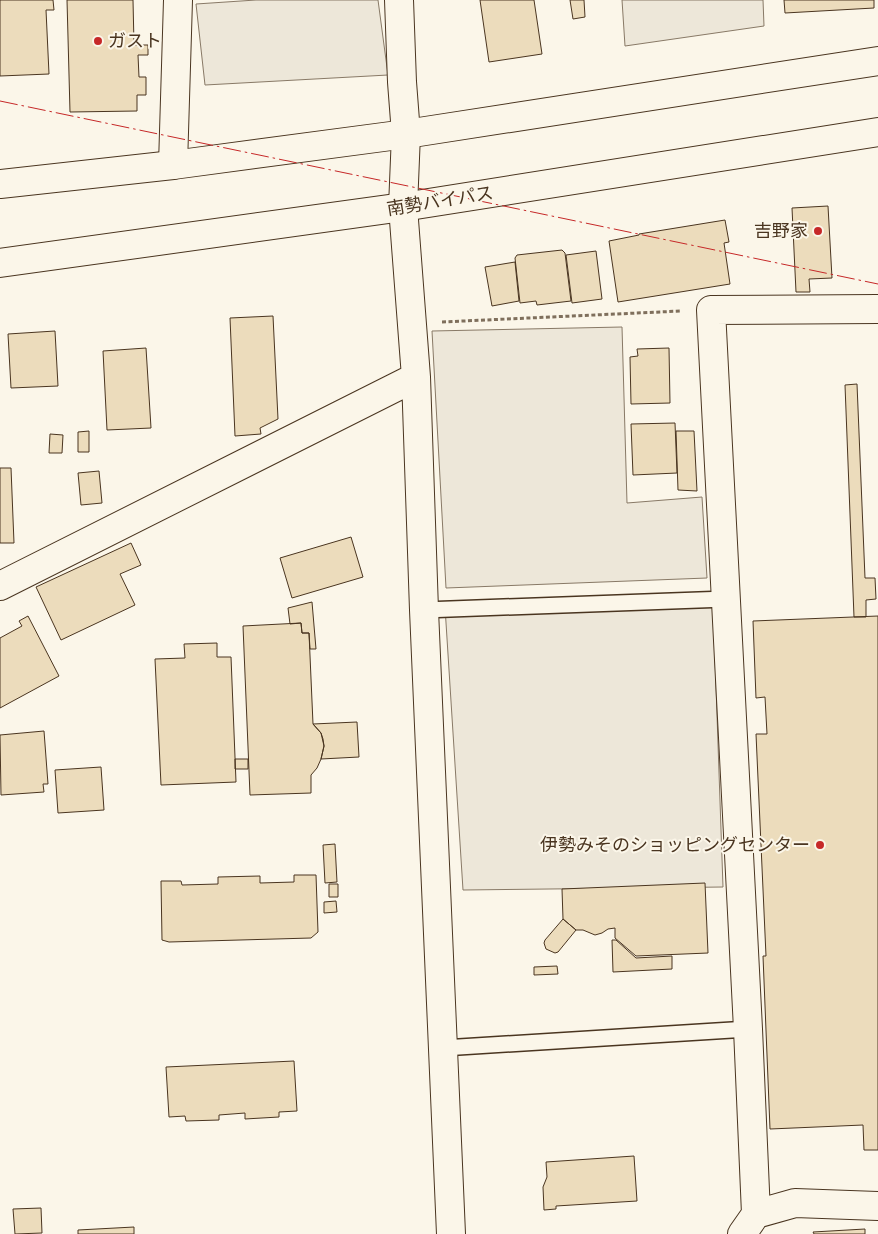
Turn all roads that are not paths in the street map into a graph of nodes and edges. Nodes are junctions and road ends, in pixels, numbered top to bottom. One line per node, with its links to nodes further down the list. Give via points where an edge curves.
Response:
1 (178, 0): 6 (main road)
2 (399, 0): 5 (main road)
3 (878, 61): 5 (main road)
4 (878, 132): 8 (main road, 南勢バイパス)
5 (406, 134): 6 (main road); 8 (main road)
6 (173, 165): 7 (main road)
7 (0, 184)
8 (403, 207): 9 (main road, 南勢バイパス); 11 (main road)
9 (0, 263)
10 (878, 309): 13 (main road, via 711,310)
11 (416, 377): 12 (main road); 14 (main road)
12 (0, 586)
13 (726, 599): 14 (lane); 15 (main road)
14 (424, 610): 16 (main road)
15 (748, 1029): 16 (lane); 18 (main road)
16 (443, 1048): 19 (main road)
17 (878, 1206): 18 (main road, via 795,1203)
18 (749, 1224)
19 (451, 1234)

